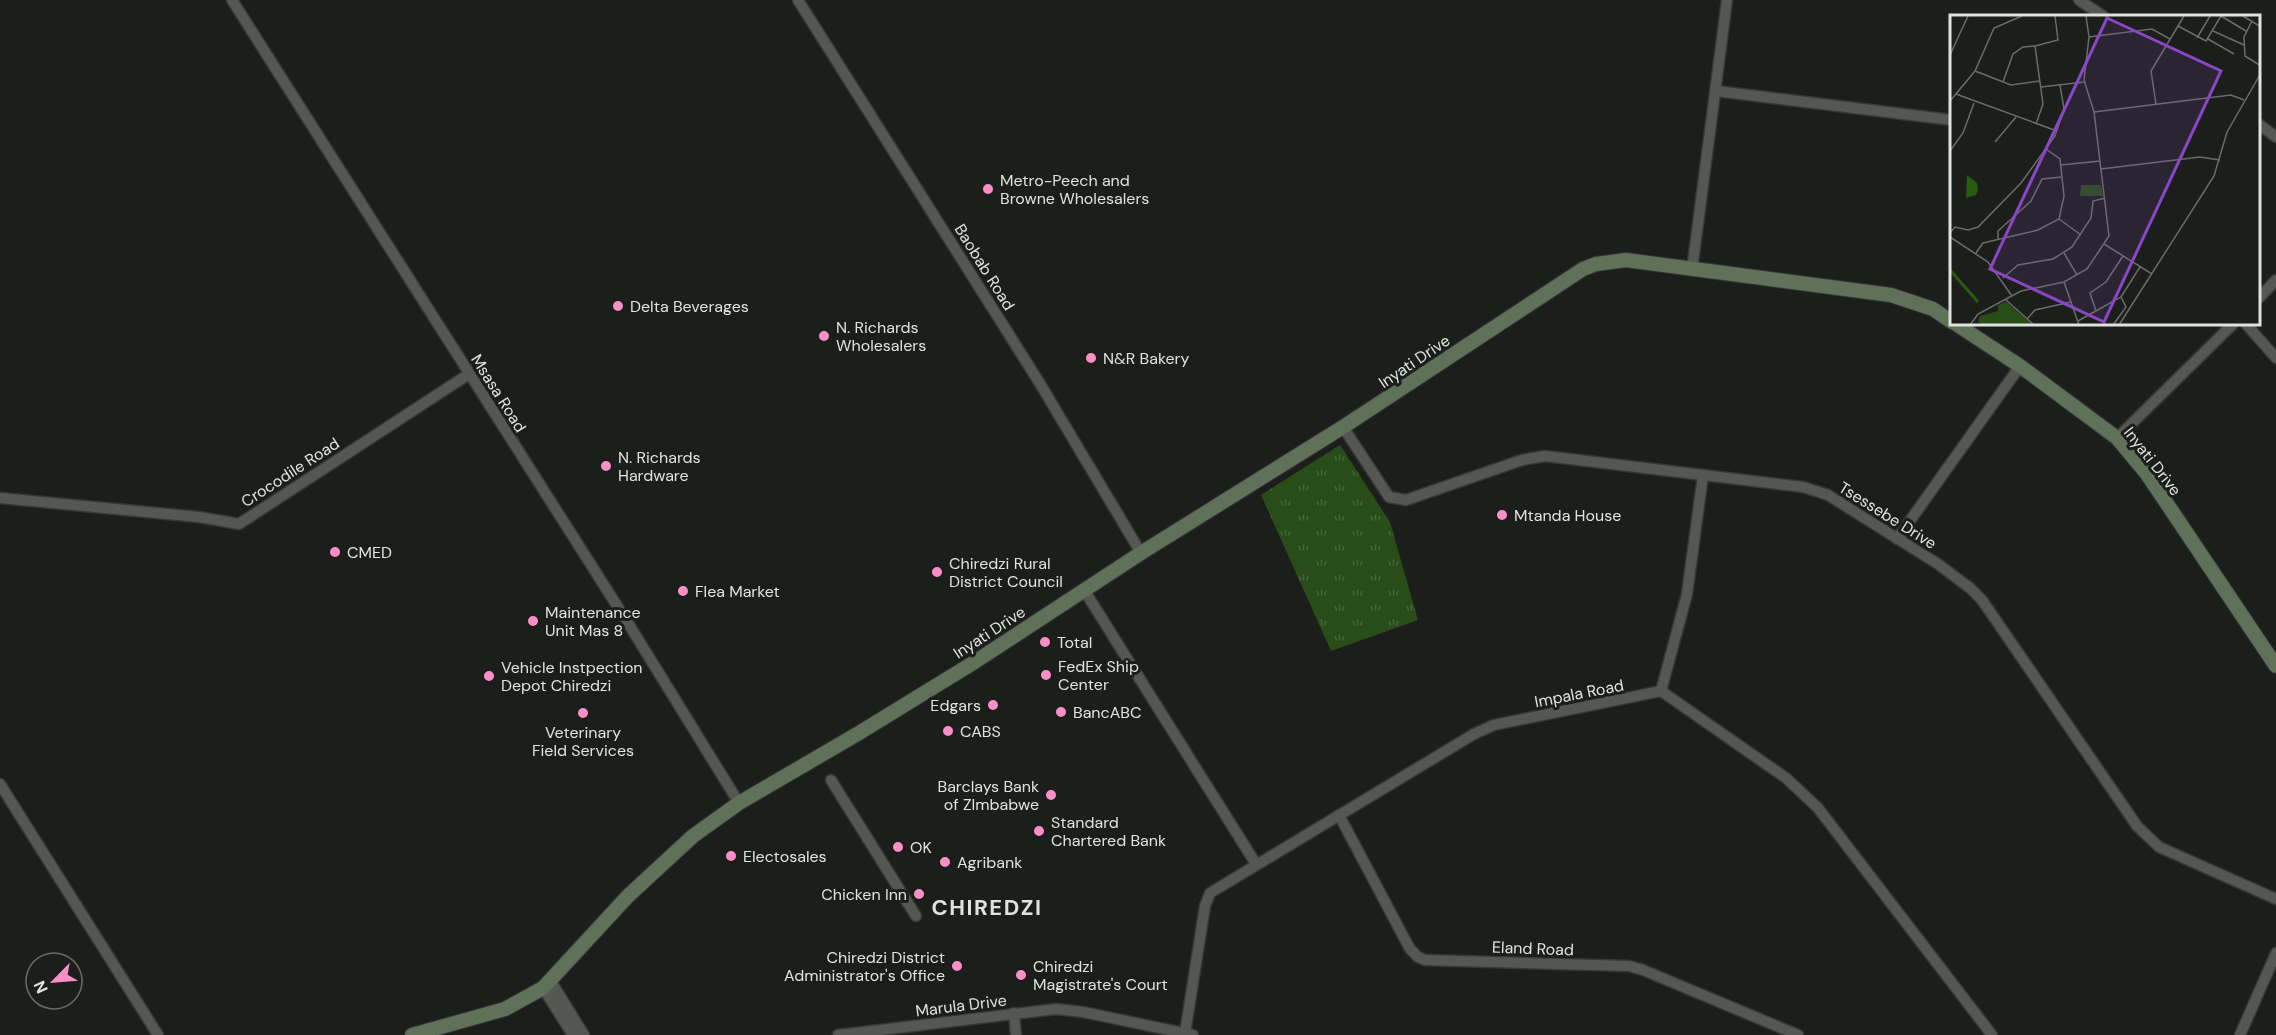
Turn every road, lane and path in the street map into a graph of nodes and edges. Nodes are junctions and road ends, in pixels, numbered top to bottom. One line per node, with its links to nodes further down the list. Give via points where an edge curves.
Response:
1 (232, 0): 19 (street, Msasa Road)
2 (798, 0): 25 (street, Baobab Road, via 1027,363)
3 (1728, 0): 6 (street)
4 (2079, 0): 5 (street)
5 (2102, 15)
6 (1716, 91): 7 (street); 10 (street)
7 (1950, 120)
8 (2261, 126): 9 (street)
9 (2276, 137)
10 (1692, 270): 13 (street, Inyati Drive, via 1891,295 1933,309); 20 (street, Inyati Drive, via 1626,260 1583,269)
11 (2276, 280): 12 (street)
12 (2261, 295)
13 (1950, 320)
14 (1959, 326): 18 (street, Inyati Drive)
15 (2231, 326): 21 (street)
16 (2248, 326): 17 (street)
17 (2276, 358)
18 (2020, 366): 21 (street, Inyati Drive); 24 (street)
19 (469, 374): 23 (street, Crocodile Road, via 240,524); 31 (street, Msasa Road)
20 (1344, 427): 22 (street, Tsessebe Drive, via 1389,497 1406,500 1522,460 1545,456); 25 (street, Inyati Drive)
21 (2117, 438): 27 (street, Inyati Drive, via 2146,474)
22 (1704, 475): 24 (street, Tsessebe Drive, via 1828,495); 28 (street, via 1687,594)
23 (0, 498)
24 (1897, 539): 34 (street, Tsessebe Drive, via 1952,573 1982,600 2147,838 2158,847)
25 (1141, 554): 26 (street, Inyati Drive)
26 (1084, 590): 31 (street, Inyati Drive, via 859,733); 33 (street)
27 (2276, 666)
28 (1661, 691): 32 (street, Impala Road, via 1494,725); 47 (street, via 1786,778 1818,808)
29 (831, 780): 35 (street)
30 (0, 784): 40 (street)
31 (739, 803): 37 (street, Inyati Drive, via 693,836 628,896)
32 (1339, 815): 33 (street, Impala Road); 46 (street, Eland Road, via 1410,949 1418,957 1629,966)
33 (1256, 864): 39 (street, Impala Road, via 1207,898)
34 (2276, 899)
35 (915, 916)
36 (2276, 953): 48 (street)
37 (546, 984): 41 (street, Inyati Drive, via 505,1009); 42 (street); 43 (street)
38 (1014, 1013): 39 (street, Marula Drive, via 1056,1009 1083,1012); 44 (street, Marula Drive); 45 (street)
39 (1189, 1034)
40 (158, 1035)
41 (412, 1035)
42 (573, 1035)
43 (584, 1035)
44 (838, 1035)
45 (1016, 1035)
46 (1798, 1035)
47 (1992, 1035)
48 (2240, 1035)

